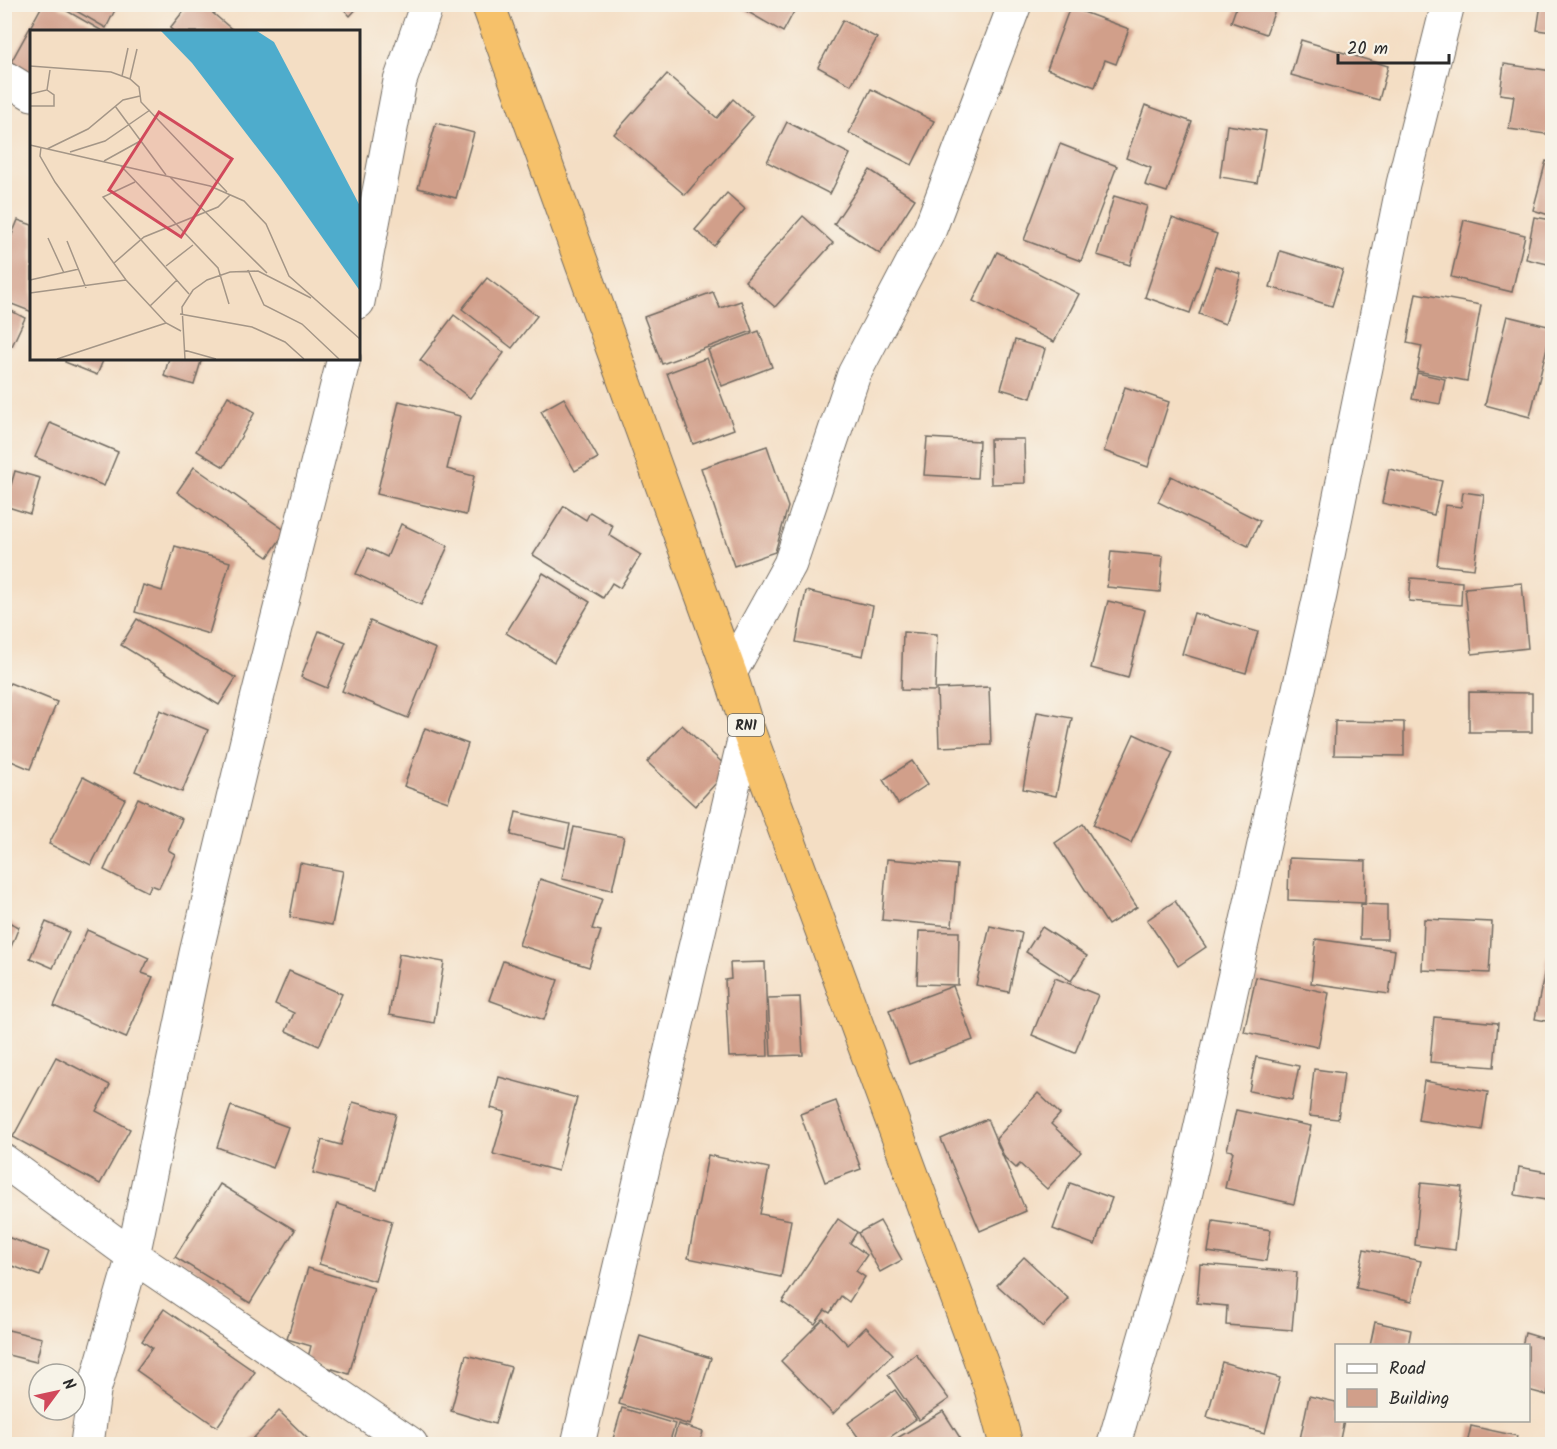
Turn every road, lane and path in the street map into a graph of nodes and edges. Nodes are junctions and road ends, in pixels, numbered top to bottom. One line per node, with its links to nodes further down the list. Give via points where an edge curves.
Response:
1 (427, 4): 7 (street, via 400,81)
2 (488, 4): 9 (highway, RN1)
3 (1448, 4): 17 (street, via 1403,184 1320,595 1186,1189)
4 (1006, 8): 9 (street, via 930,229 854,374 790,564)
5 (4, 77): 6 (street)
6 (30, 93)
7 (360, 294)
8 (343, 360): 12 (street, via 196,953)
9 (730, 673): 10 (highway, RN1)
10 (747, 727): 15 (street); 16 (highway, RN1, via 992,1389)
11 (4, 1161): 12 (street)
12 (133, 1256): 13 (street, via 94,1391); 14 (street)
13 (87, 1444)
14 (411, 1444)
15 (578, 1444)
16 (1006, 1444)
17 (1114, 1444)

